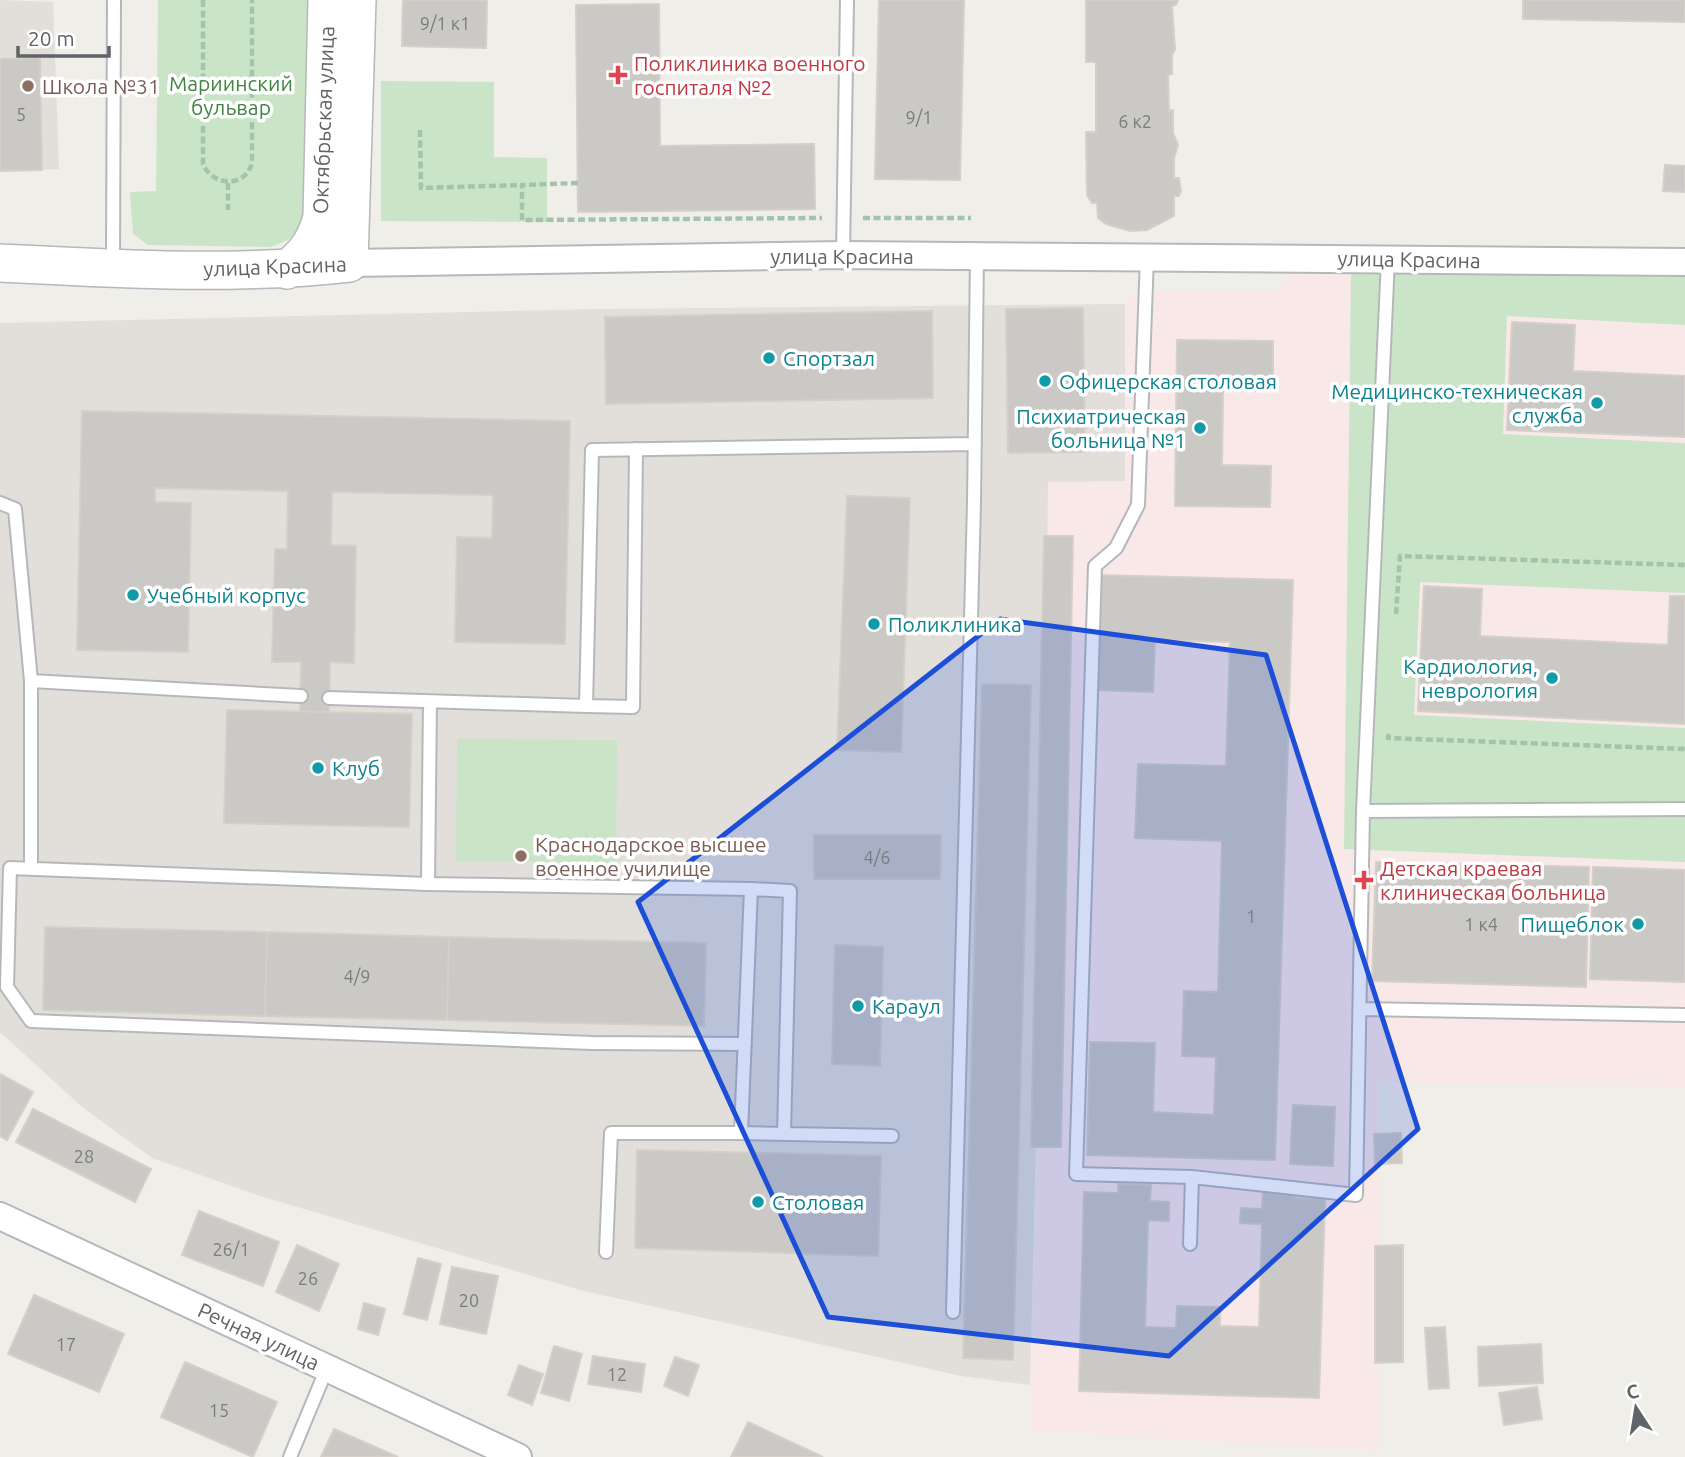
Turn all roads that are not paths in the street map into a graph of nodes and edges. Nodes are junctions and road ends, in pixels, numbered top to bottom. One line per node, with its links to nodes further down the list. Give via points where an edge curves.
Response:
1 (114, 0): 12 (lane)
2 (327, 0): 13 (main road, Октябрьская улица, via 321,217 316,239)
3 (357, 0): 11 (main road, Октябрьская улица)
4 (847, 0): 5 (lane)
5 (843, 255): 6 (street, улица Красина); 11 (street, улица Красина)
6 (977, 255): 7 (street, улица Красина); 14 (lane)
7 (1147, 255): 8 (street, улица Красина); 33 (lane, via 1138,505 1116,548 1095,566 1076,1174)
8 (1388, 259): 9 (street, улица Красина); 23 (lane)
9 (1685, 262)
10 (0, 263): 12 (main road, улица Красина)
11 (349, 263): 13 (main road, улица Красина)
12 (113, 269): 13 (main road, улица Красина)
13 (287, 270)
14 (975, 444): 15 (lane); 37 (lane)
15 (636, 449): 21 (lane, via 592,450); 21 (lane, via 633,707)
16 (0, 503): 17 (lane, via 15,509)
17 (31, 681): 18 (lane); 24 (lane)
18 (300, 696)
19 (329, 698): 20 (lane)
20 (430, 702): 21 (lane); 25 (lane)
21 (586, 706)
22 (1685, 808): 23 (lane)
23 (1363, 811): 27 (lane)
24 (32, 869): 25 (lane); 29 (lane, via 10,868 7,987 31,1021 592,1043)
25 (428, 884): 26 (lane)
26 (751, 890): 29 (lane); 31 (lane, via 790,891)
27 (1362, 1009): 28 (lane); 33 (lane, via 1356,1195)
28 (1685, 1015)
29 (745, 1044): 30 (lane)
30 (741, 1133): 31 (lane); 36 (lane, via 611,1133)
31 (784, 1134): 32 (lane)
32 (892, 1136)
33 (1192, 1177): 35 (lane)
34 (0, 1216): 38 (street, Речная улица)
35 (1190, 1244)
36 (606, 1252)
37 (953, 1311)
38 (327, 1368): 39 (lane); 40 (street, Речная улица)
39 (290, 1457)
40 (518, 1457)

